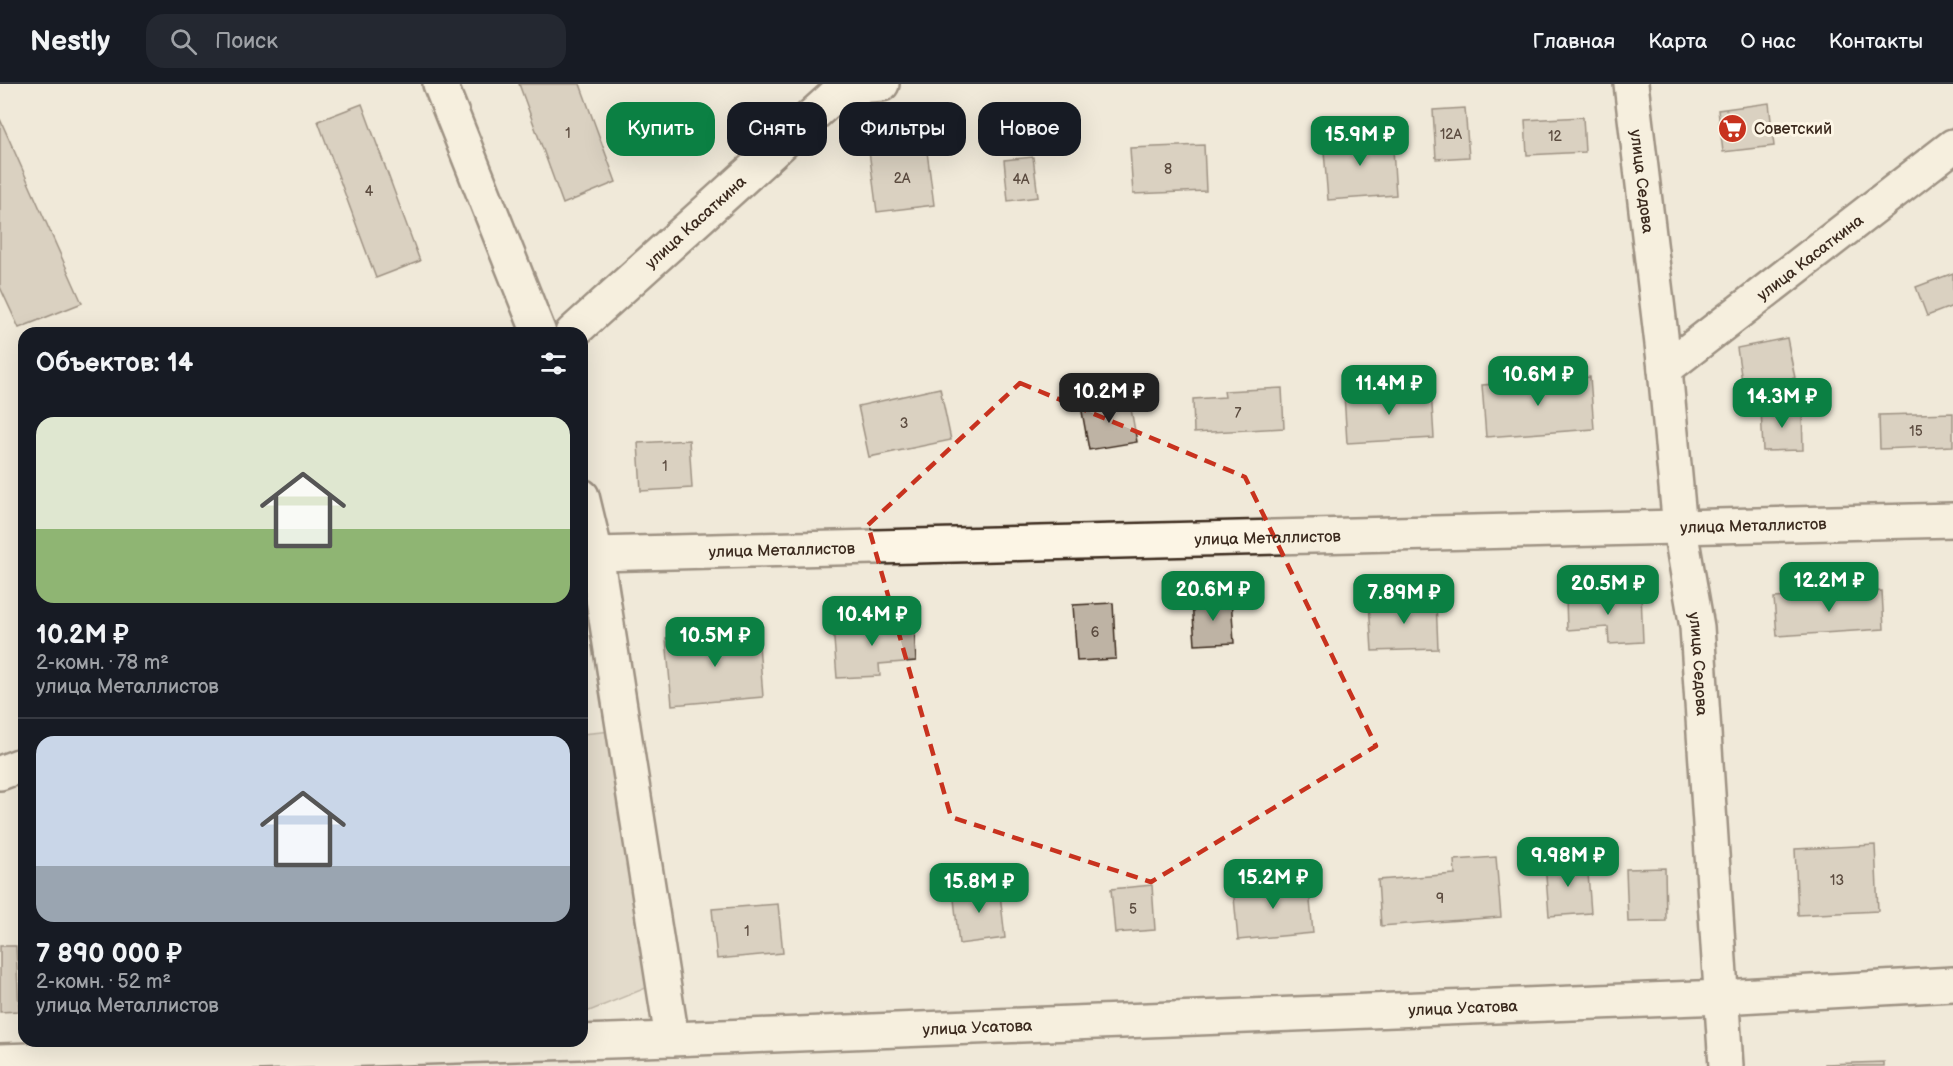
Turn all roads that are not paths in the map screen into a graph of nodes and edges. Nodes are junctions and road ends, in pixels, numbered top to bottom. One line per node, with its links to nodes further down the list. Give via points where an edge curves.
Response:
1 (440, 84): 5 (street)
2 (882, 84): 6 (street, улица Касаткина, via 844,87)
3 (1631, 84): 7 (street, улица Седова)
4 (1953, 146): 7 (street, улица Касаткина)
5 (537, 327)
6 (579, 327)
7 (1665, 369): 9 (street, улица Седова)
8 (1953, 520): 9 (street, улица Металлистов)
9 (1680, 529): 10 (street, улица Металлистов); 14 (street, улица Седова, via 1697,627)
10 (589, 557): 15 (street)
11 (18, 766): 12 (street)
12 (0, 773)
13 (1953, 984): 14 (street, улица Усатова)
14 (1722, 998): 15 (street, улица Усатова); 19 (street, улица Седова)
15 (672, 1039): 16 (street, улица Усатова)
16 (588, 1042)
17 (428, 1047): 18 (street, улица Усатова)
18 (0, 1061)
19 (1725, 1066)

